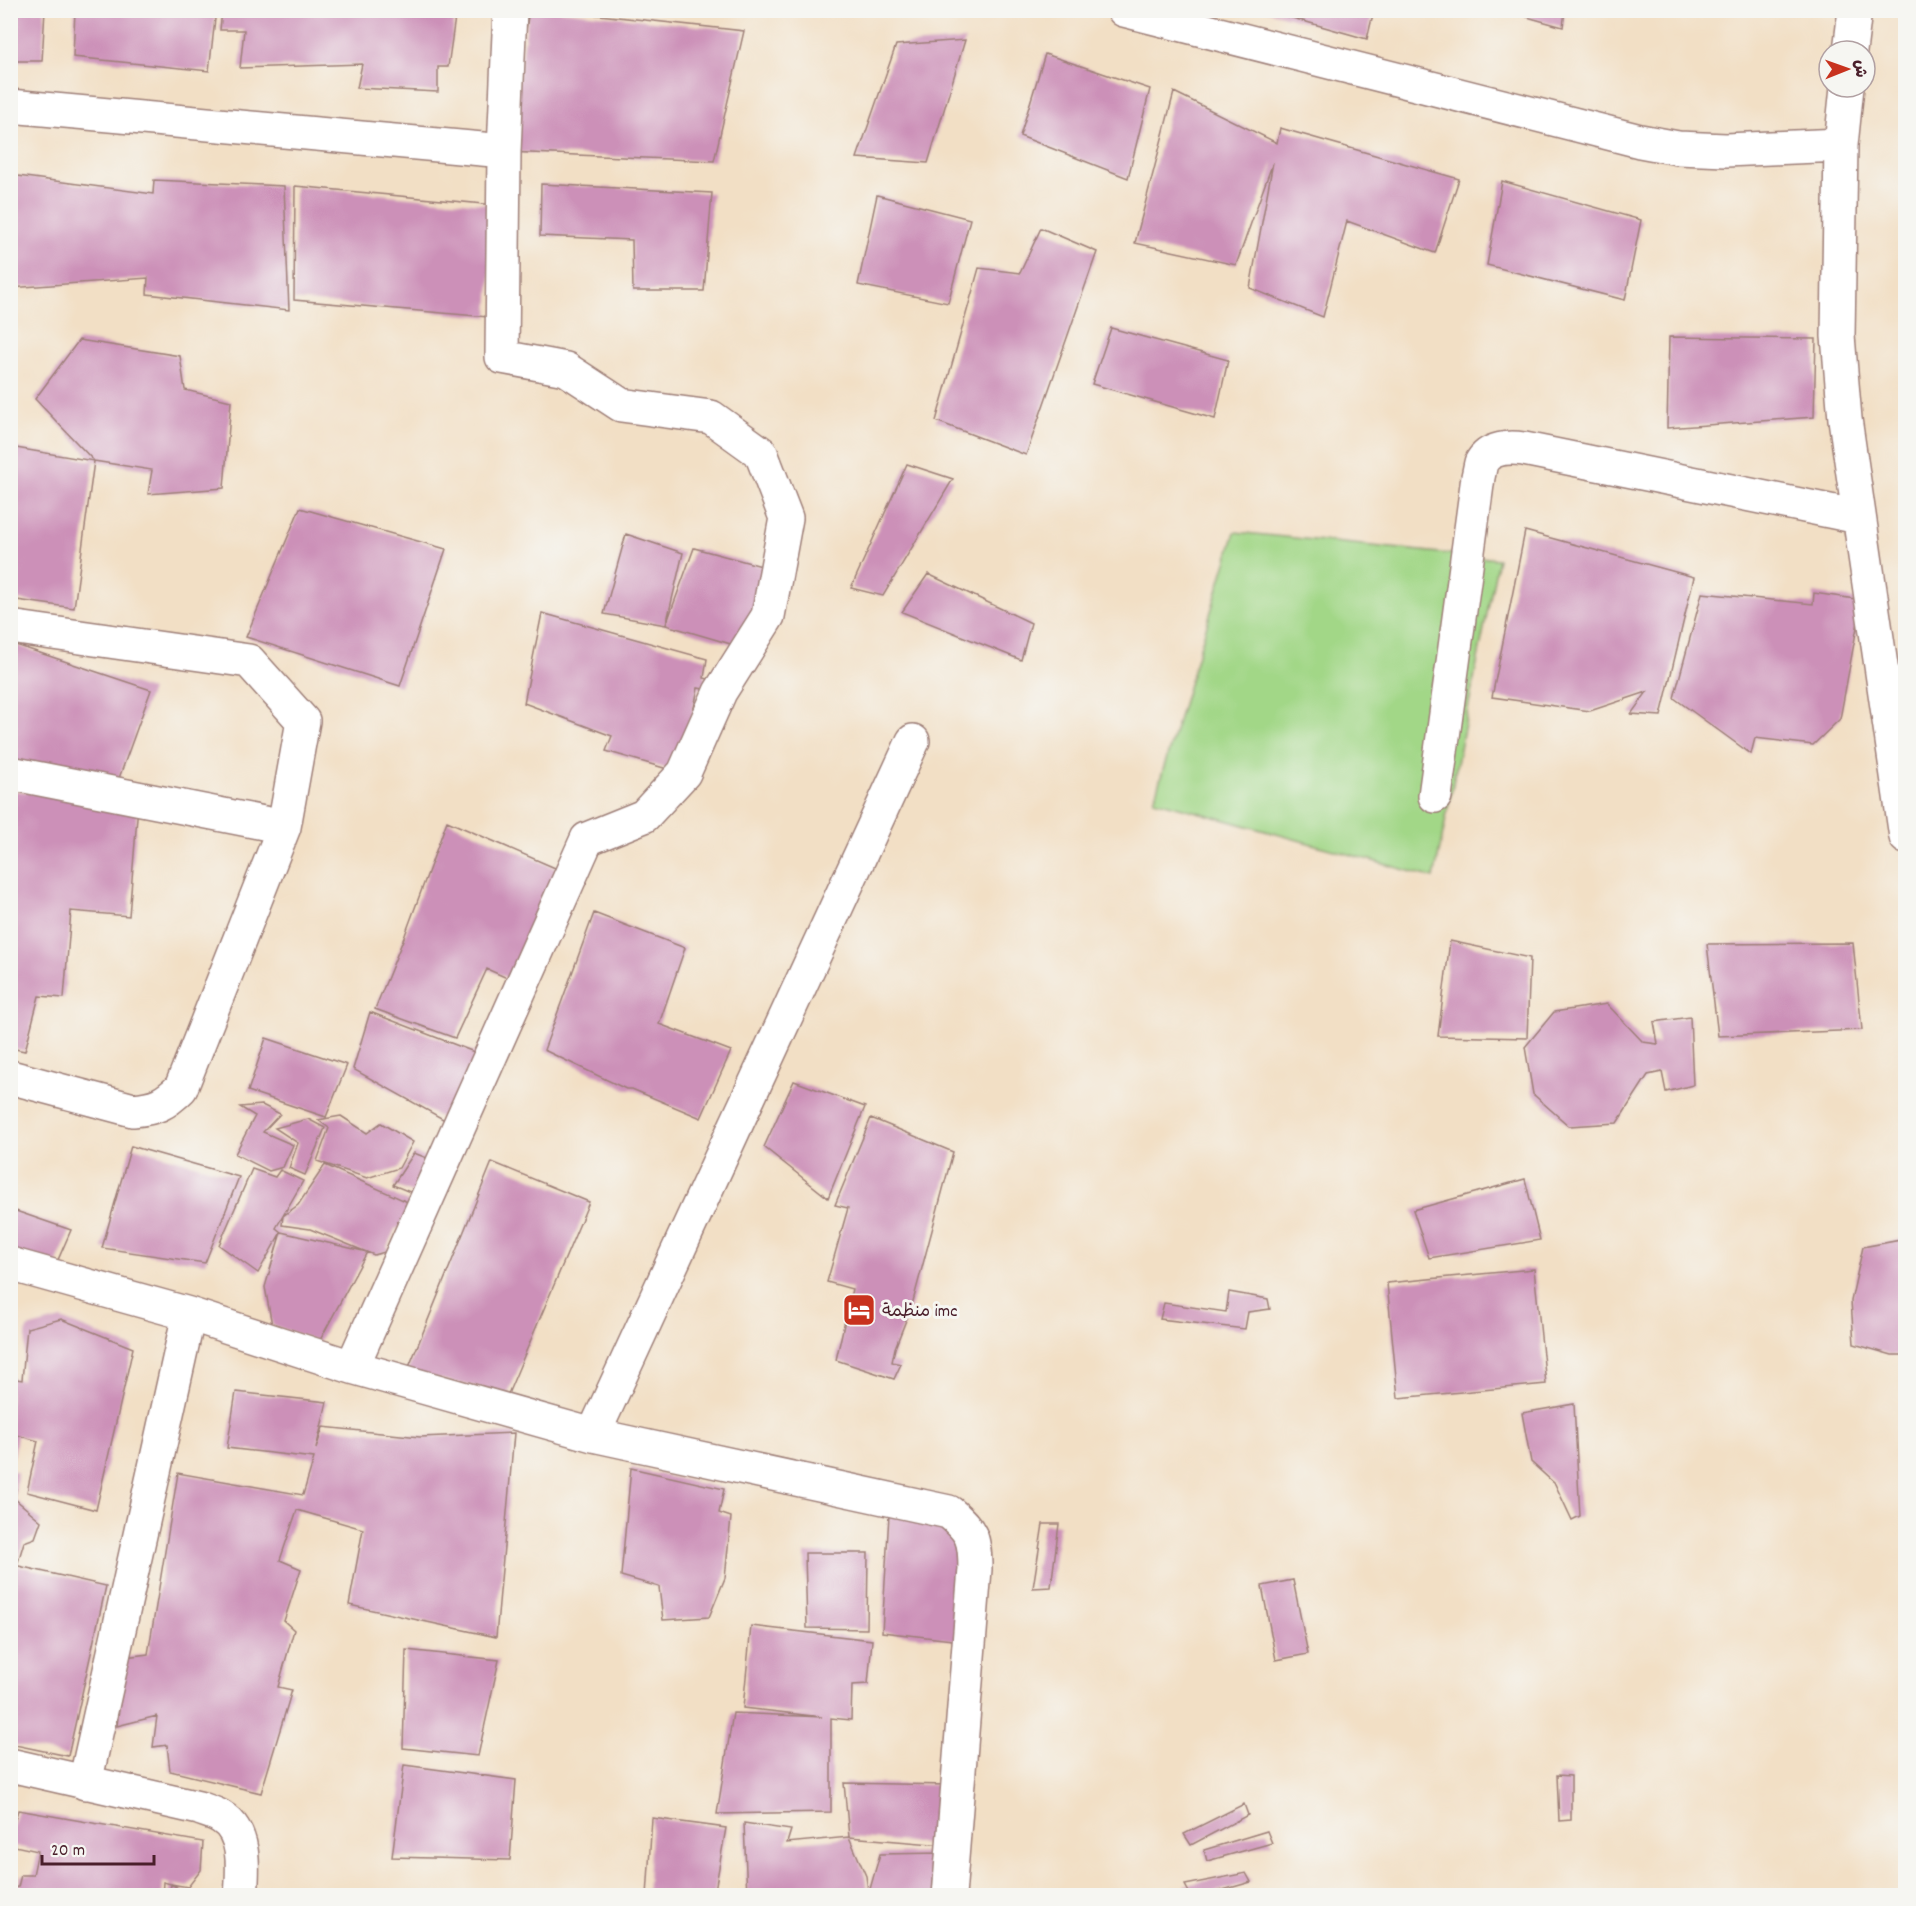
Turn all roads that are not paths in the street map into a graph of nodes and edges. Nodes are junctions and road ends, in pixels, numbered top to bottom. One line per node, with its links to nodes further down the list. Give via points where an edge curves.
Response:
1 (510, 10): 8 (street)
2 (1124, 10): 7 (street, via 1640,141 1678,148 1726,150)
3 (1855, 10): 4 (street)
4 (1851, 39)
5 (1845, 99): 7 (street)
6 (10, 106): 8 (street)
7 (1841, 145): 9 (street, via 1838,336)
8 (504, 151): 19 (street, via 502,357 566,369 621,405 711,417 761,453 786,518 768,616 720,692 684,773 644,816 587,839)
9 (1859, 517): 13 (street, via 1524,449 1494,451 1482,461 1478,477); 15 (street)
10 (10, 627): 14 (street, via 249,661 303,721)
11 (913, 741): 20 (street)
12 (10, 773): 14 (street)
13 (1435, 796)
14 (284, 827): 16 (street, via 181,1088 168,1101 133,1110)
15 (1905, 837)
16 (10, 1077)
17 (10, 1263): 18 (street)
18 (189, 1314): 19 (street); 22 (street)
19 (352, 1367): 20 (street)
20 (593, 1436): 24 (street, via 927,1506 949,1512 966,1526 975,1546 975,1569)
21 (10, 1765): 22 (street)
22 (85, 1784): 23 (street, via 200,1808 223,1818 237,1835 242,1857)
23 (241, 1896)
24 (949, 1896)

